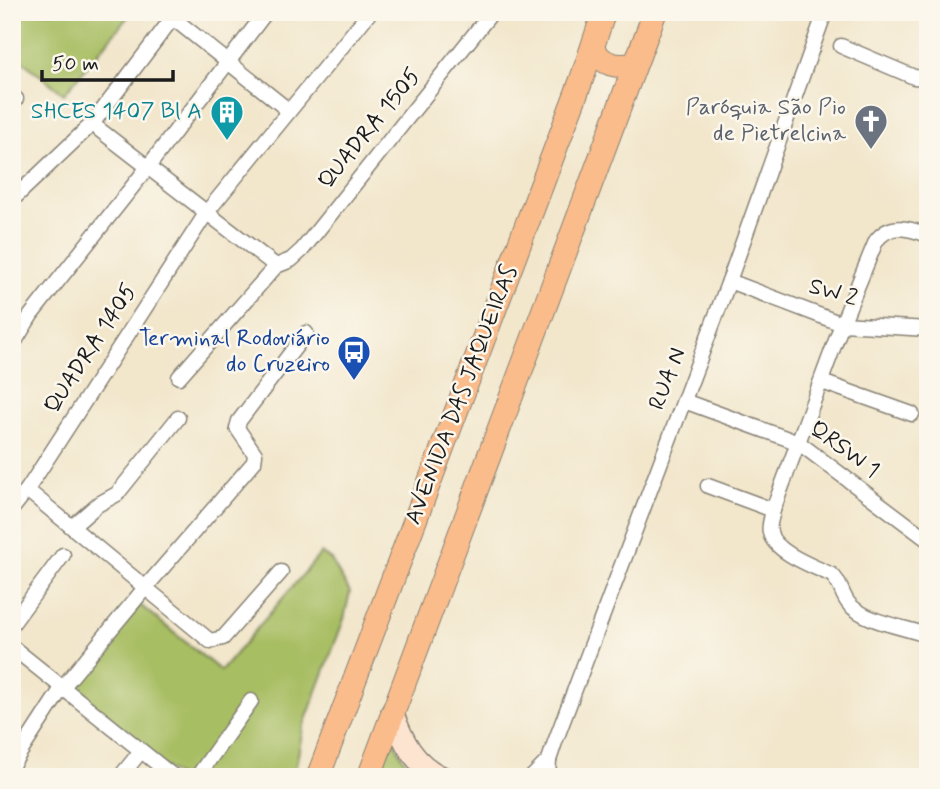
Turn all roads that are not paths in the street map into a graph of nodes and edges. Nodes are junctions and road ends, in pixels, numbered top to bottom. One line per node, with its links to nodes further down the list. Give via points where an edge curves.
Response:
1 (266, 12): 10 (street)
2 (370, 12): 13 (street)
3 (492, 12): 19 (street, QUADRA 1505, via 302,250)
4 (604, 12): 9 (main road, AVENIDA DAS JAQUEIRAS)
5 (655, 12): 11 (main road, AVENIDA DAS JAQUEIRAS)
6 (825, 12): 20 (street, RUA N)
7 (175, 15): 10 (street); 14 (street)
8 (841, 46): 12 (street, via 914,77)
9 (592, 49): 11 (main road, via 609,64); 54 (main road, AVENIDA DAS JAQUEIRAS)
10 (227, 62): 13 (street); 15 (street)
11 (635, 64): 47 (main road, AVENIDA DAS JAQUEIRAS)
12 (928, 78)
13 (288, 110): 17 (street, QUADRA 1405)
14 (92, 124): 15 (street); 16 (street)
15 (148, 167): 17 (street); 21 (street)
16 (12, 200)
17 (206, 212): 19 (street); 34 (street, QUADRA 1405)
18 (928, 235): 22 (street, via 904,226 881,234)
19 (276, 266): 27 (street, QUADRA 1505)
20 (729, 281): 22 (street, SW 2); 29 (street, RUA N)
21 (31, 315): 24 (street); 26 (street)
22 (842, 324): 23 (street, SW 2); 28 (street)
23 (928, 329)
24 (12, 331)
25 (306, 333): 41 (street, via 239,421 237,428 255,454 254,462)
26 (12, 346)
27 (179, 377)
28 (822, 382): 30 (street); 32 (street)
29 (684, 401): 32 (street, QRSW 1); 49 (street, RUA N)
30 (912, 414)
31 (178, 418): 37 (street, via 117,494)
32 (799, 443): 36 (street); 38 (street, QRSW 1)
33 (708, 486): 36 (street)
34 (27, 490): 35 (street, QUADRA 1405); 37 (street)
35 (12, 509)
36 (773, 510): 43 (street, via 769,531 780,549 832,575 850,606 861,614)
37 (72, 527): 41 (street)
38 (928, 540)
39 (63, 555): 42 (street)
40 (281, 572): 41 (street, via 223,638 214,641 204,638)
41 (145, 588): 45 (street)
42 (12, 624)
43 (920, 633)
44 (12, 647): 45 (street)
45 (62, 688): 48 (street); 50 (street)
46 (251, 701): 53 (street)
47 (393, 712): 55 (main road, AVENIDA DAS JAQUEIRAS); 56 (street, via 419,764)
48 (141, 751): 51 (street); 52 (street)
49 (549, 760): 57 (street, RUA N); 58 (street, RUA N)
50 (12, 765)
51 (120, 777)
52 (174, 777)
53 (197, 777)
54 (318, 777)
55 (369, 777)
56 (442, 777)
57 (532, 777)
58 (548, 777)

